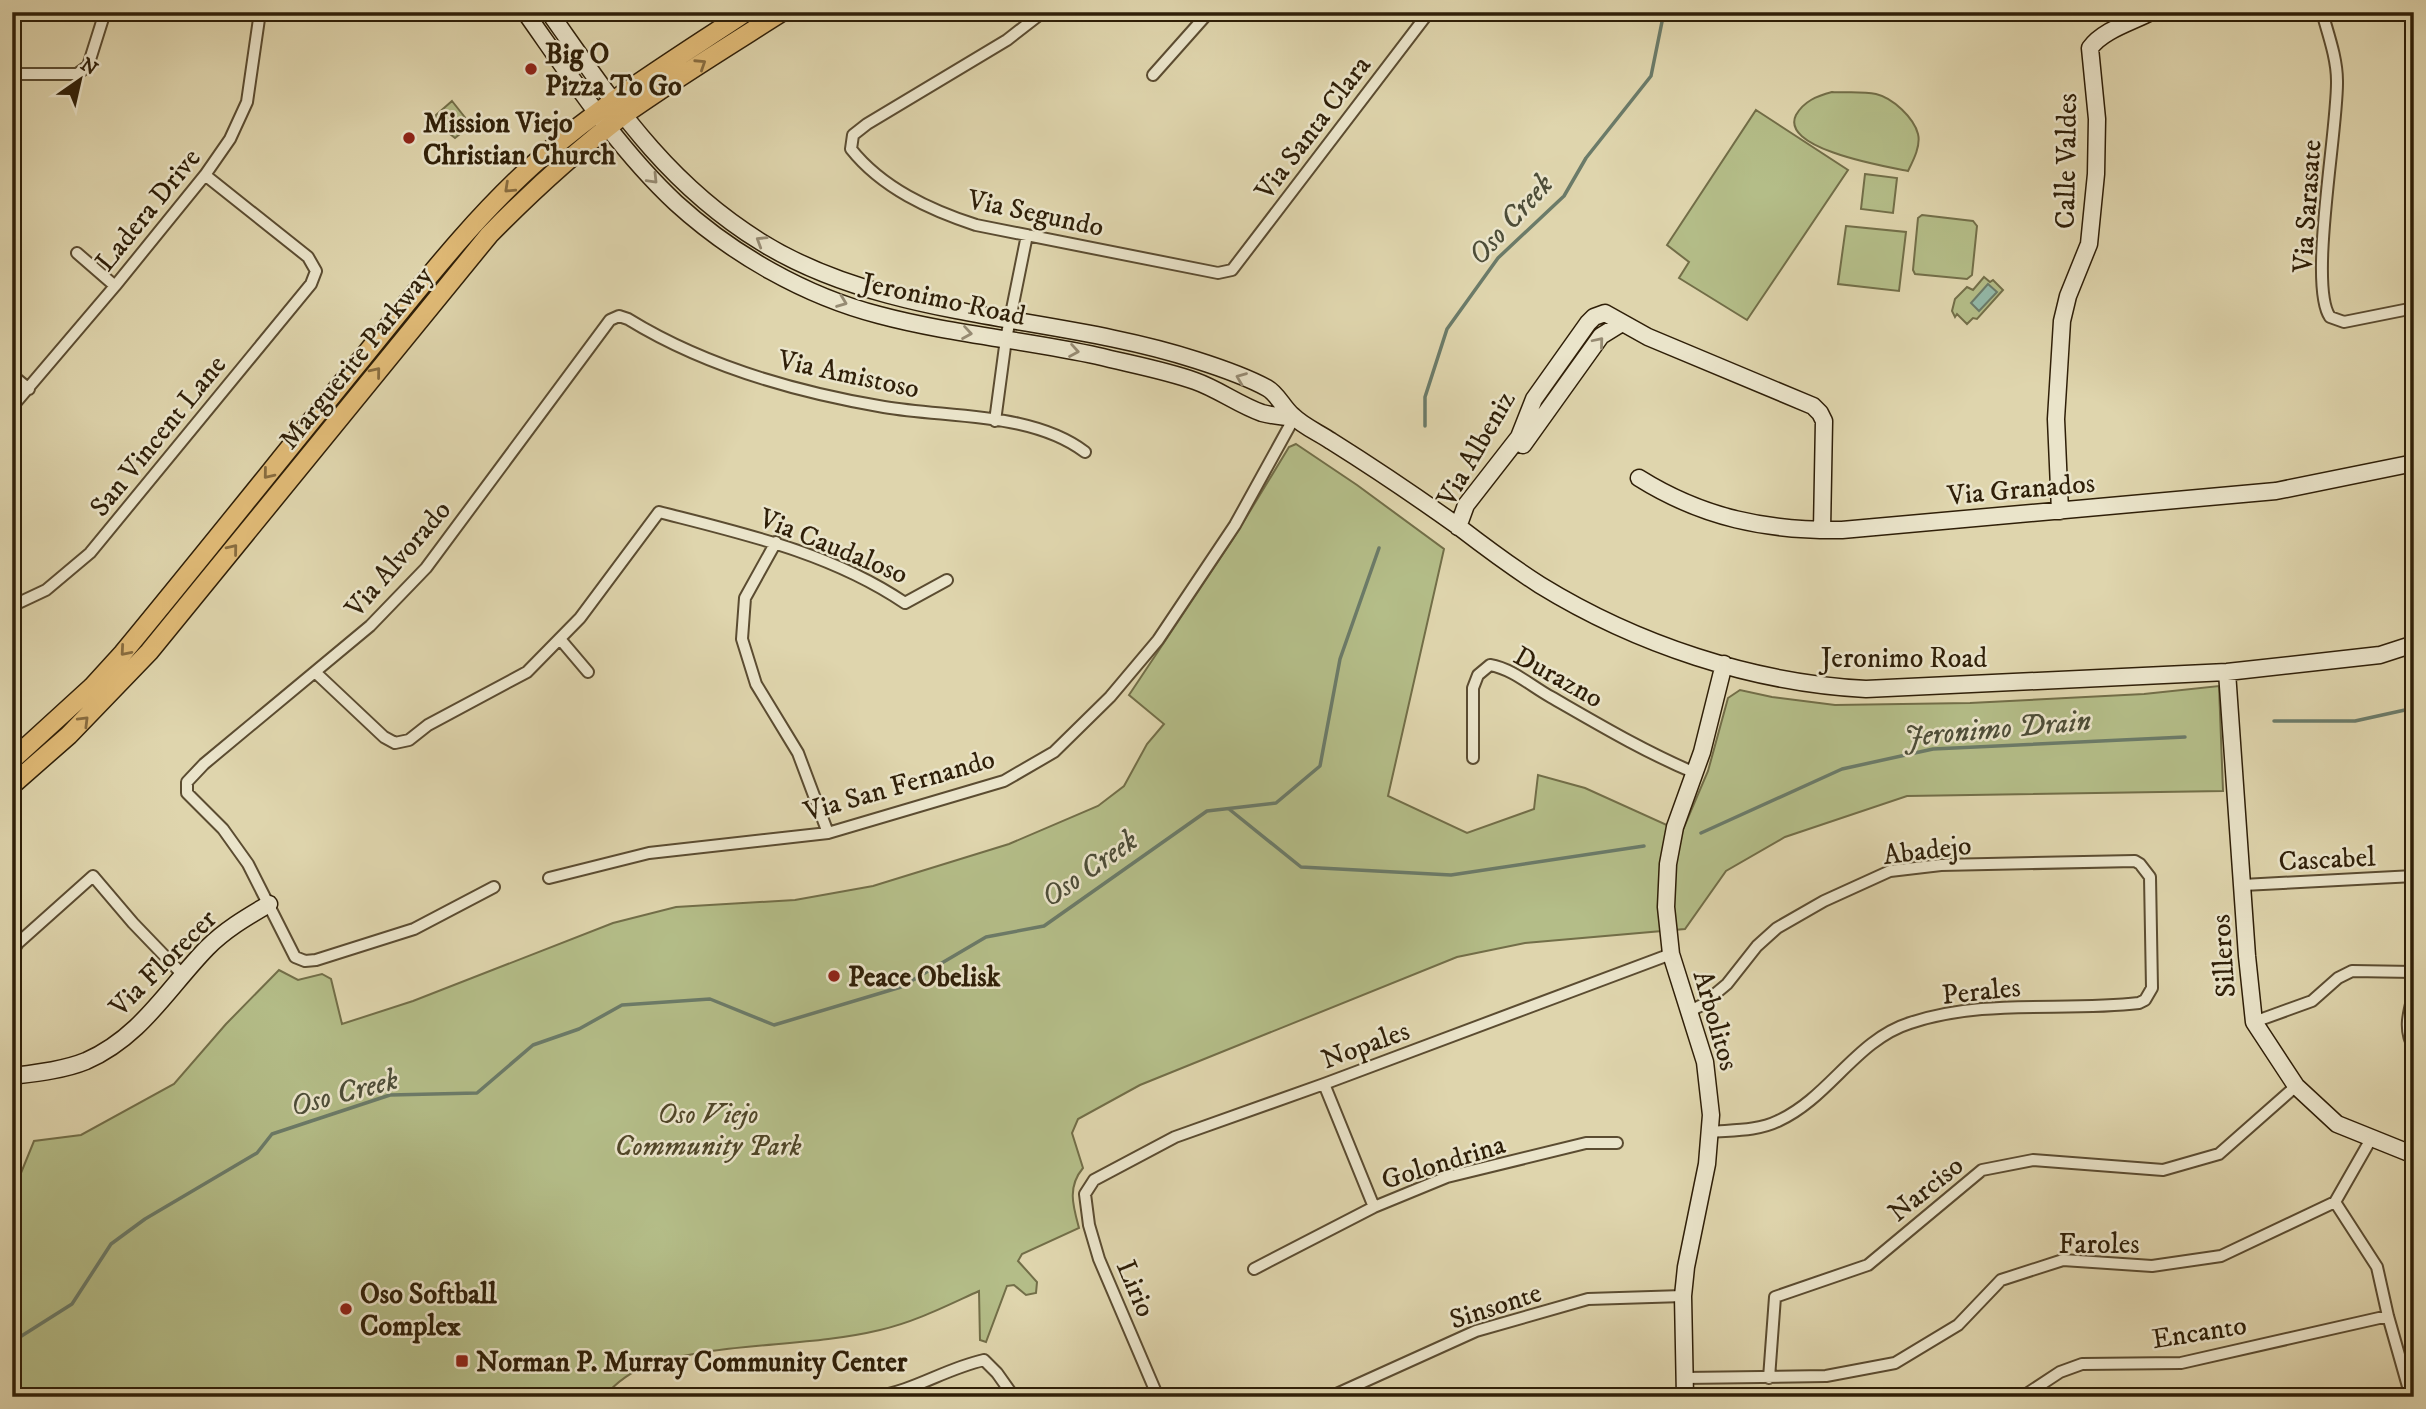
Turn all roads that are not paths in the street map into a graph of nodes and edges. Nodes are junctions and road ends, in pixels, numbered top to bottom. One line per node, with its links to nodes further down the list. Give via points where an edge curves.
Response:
1 (105, 12): 12 (street, via 88,66 77,74)
2 (260, 12): 15 (street, Ladera Drive, via 247,102 230,139)
3 (525, 12): 14 (street, Jeronimo Road)
4 (549, 12): 14 (street, Jeronimo Road)
5 (746, 12): 14 (main road, Marguerite Parkway)
6 (782, 12): 14 (main road, Marguerite Parkway, one-way to 6)
7 (1043, 12): 16 (street, Via Segundo, via 1007,40 867,124 853,135 851,149 875,174 939,213)
8 (1209, 12): 13 (street)
9 (1429, 12): 18 (street, Via Santa Clara)
10 (2151, 12): 35 (street, Calle Valdes, via 2095,40 2090,48 2098,119 2096,174 2089,244 2062,321 2056,419)
11 (2322, 12): 20 (street, Via Sarasate, via 2336,67 2337,102 2323,247 2323,303 2330,317 2344,322)
12 (12, 74)
13 (1153, 75)
14 (611, 114): 21 (street, Jeronimo Road, one-way to 14, via 886,295 824,275 786,256 706,203); 24 (street, Jeronimo Road, one-way to 24, via 638,163 675,202 706,229 766,268 802,287 878,315); 47 (main road, Marguerite Parkway, one-way to 47, via 543,156 462,236 123,653 92,687); 49 (main road, Marguerite Parkway, one-way to 14, via 149,652 489,235)
15 (205, 175): 19 (street, Ladera Drive); 40 (street, San Vincent Lane, via 308,257 316,271 311,284 90,553 46,590)
16 (1027, 235): 18 (street, Via Segundo, via 1218,273); 21 (street)
17 (77, 253): 19 (street)
18 (1232, 270)
19 (115, 286): 28 (street, Ladera Drive)
20 (2414, 308)
21 (1011, 319): 24 (street); 30 (street, Jeronimo Road, one-way to 21, via 1270,390 1196,360 1079,330)
22 (610, 320): 31 (street, Via Amistoso, via 628,319 681,348 757,377 817,393); 45 (street, Via Alvorado, via 426,568 370,626)
23 (1622, 323): 25 (street, Via Albeniz, via 1600,314); 26 (street, Via Albeniz, one-way to 23, via 1601,336); 37 (street, Via Albeniz, via 1820,412 1824,421)
24 (1006, 339): 30 (street, Jeronimo Road, one-way to 30, via 1157,370 1197,382 1264,413); 31 (street)
25 (1564, 356): 26 (street); 36 (street, Via Albeniz, via 1534,399 1519,437 1466,505)
26 (1579, 368): 36 (street, Via Albeniz)
27 (12, 375): 28 (street)
28 (29, 389): 29 (street, Ladera Drive)
29 (12, 407)
30 (1294, 418): 36 (street, Jeronimo Road); 52 (street, Via San Fernando, via 1235,525 1158,640 1110,698 1054,752 1004,781)
31 (995, 421): 32 (street, Via Amistoso, via 1054,434)
32 (1085, 452)
33 (2414, 463): 35 (street, Via Granados, via 2276,491)
34 (1639, 478): 37 (street, Via Granados, via 1678,501 1742,521)
35 (2060, 511): 37 (street, Via Granados)
36 (1458, 527): 43 (street, Jeronimo Road, via 1570,603 1628,631)
37 (1822, 530)
38 (776, 542): 39 (street, Via Caudaloso, via 850,570 905,603); 41 (street, Via Caudaloso, via 659,512 580,618); 52 (street, via 745,598 742,639 756,684 798,753)
39 (947, 580)
40 (12, 606)
41 (559, 639): 44 (street); 45 (street, via 527,672 409,740 395,743)
42 (2414, 644): 46 (street, Jeronimo Road, via 2380,655)
43 (1724, 664): 46 (street, Jeronimo Road, via 1826,687 1866,689); 50 (street, Arbolitos)
44 (588, 671)
45 (315, 672): 58 (street, Via Alvorado, via 187,782 187,793 223,828)
46 (2227, 672): 56 (street, Silleros)
47 (15, 753): 49 (street)
48 (1473, 758): 50 (street, Durazno, via 1473,688 1478,675 1490,665 1505,668 1646,751)
49 (33, 767): 51 (main road, Marguerite Parkway)
50 (1695, 773): 60 (street, Arbolitos, via 1675,827 1668,864)
51 (12, 785)
52 (828, 833): 55 (street, Via San Fernando, via 649,853)
53 (2135, 861): 64 (street, Abadejo, via 1941,865 1890,871 1777,928 1727,984); 70 (street, Perales, via 2150,882 2152,988 2145,1000 2122,1005 1987,1008 1909,1023 1878,1038 1801,1110 1776,1123)
54 (2414, 876): 56 (street, Cascabel)
55 (549, 878)
56 (2243, 885): 65 (street, Silleros)
57 (494, 887): 58 (street, via 390,939 305,961 295,957)
58 (269, 904): 62 (street, Via Florecer, via 225,930)
59 (12, 953): 62 (street, via 93,876)
60 (1671, 954): 64 (street, Arbolitos); 68 (street, Nopales)
61 (2414, 972): 65 (street, via 2352,971 2312,1001)
62 (184, 975): 67 (street, Via Florecer, via 150,1016 120,1041 85,1061)
63 (2414, 992): 66 (street, via 2407,1020 2407,1037)
64 (1688, 1012): 70 (street, Arbolitos, via 1707,1071)
65 (2254, 1022): 69 (street, Silleros)
66 (2414, 1048)
67 (12, 1076)
68 (1324, 1084): 74 (street, Nopales, via 1175,1137 1094,1180); 76 (street)
69 (2296, 1086): 71 (street, Silleros, via 2337,1124); 81 (street, Narciso, via 2219,1154 2163,1170 2034,1160 1982,1170 1868,1265 1775,1297)
70 (1710, 1132): 78 (street, Arbolitos)
71 (2371, 1139): 73 (street, Silleros); 75 (street)
72 (1617, 1143): 76 (street, Golondrina, via 1586,1143 1447,1177)
73 (2414, 1155)
74 (1085, 1194): 84 (street, Lirio, via 1099,1259)
75 (2335, 1202): 79 (street, via 2377,1267); 81 (street, Faroles, via 2221,1256 2152,1266 2063,1260 2001,1280 1958,1325 1895,1363 1826,1376)
76 (1374, 1207): 77 (street, Golondrina)
77 (1254, 1269)
78 (1683, 1296): 80 (street, Arbolitos); 85 (street, Sinsonte, via 1588,1299 1476,1331)
79 (2388, 1316): 87 (street, Encanto, via 2180,1363 2082,1364 2060,1372); 88 (street)
80 (1684, 1378): 81 (street, Faroles); 86 (street, Arbolitos)
81 (1769, 1378)
82 (873, 1397): 83 (street, via 895,1394 963,1364 984,1360)
83 (1014, 1397)
84 (1158, 1397)
85 (1330, 1397)
86 (1685, 1397)
87 (2022, 1397)
88 (2411, 1397)

